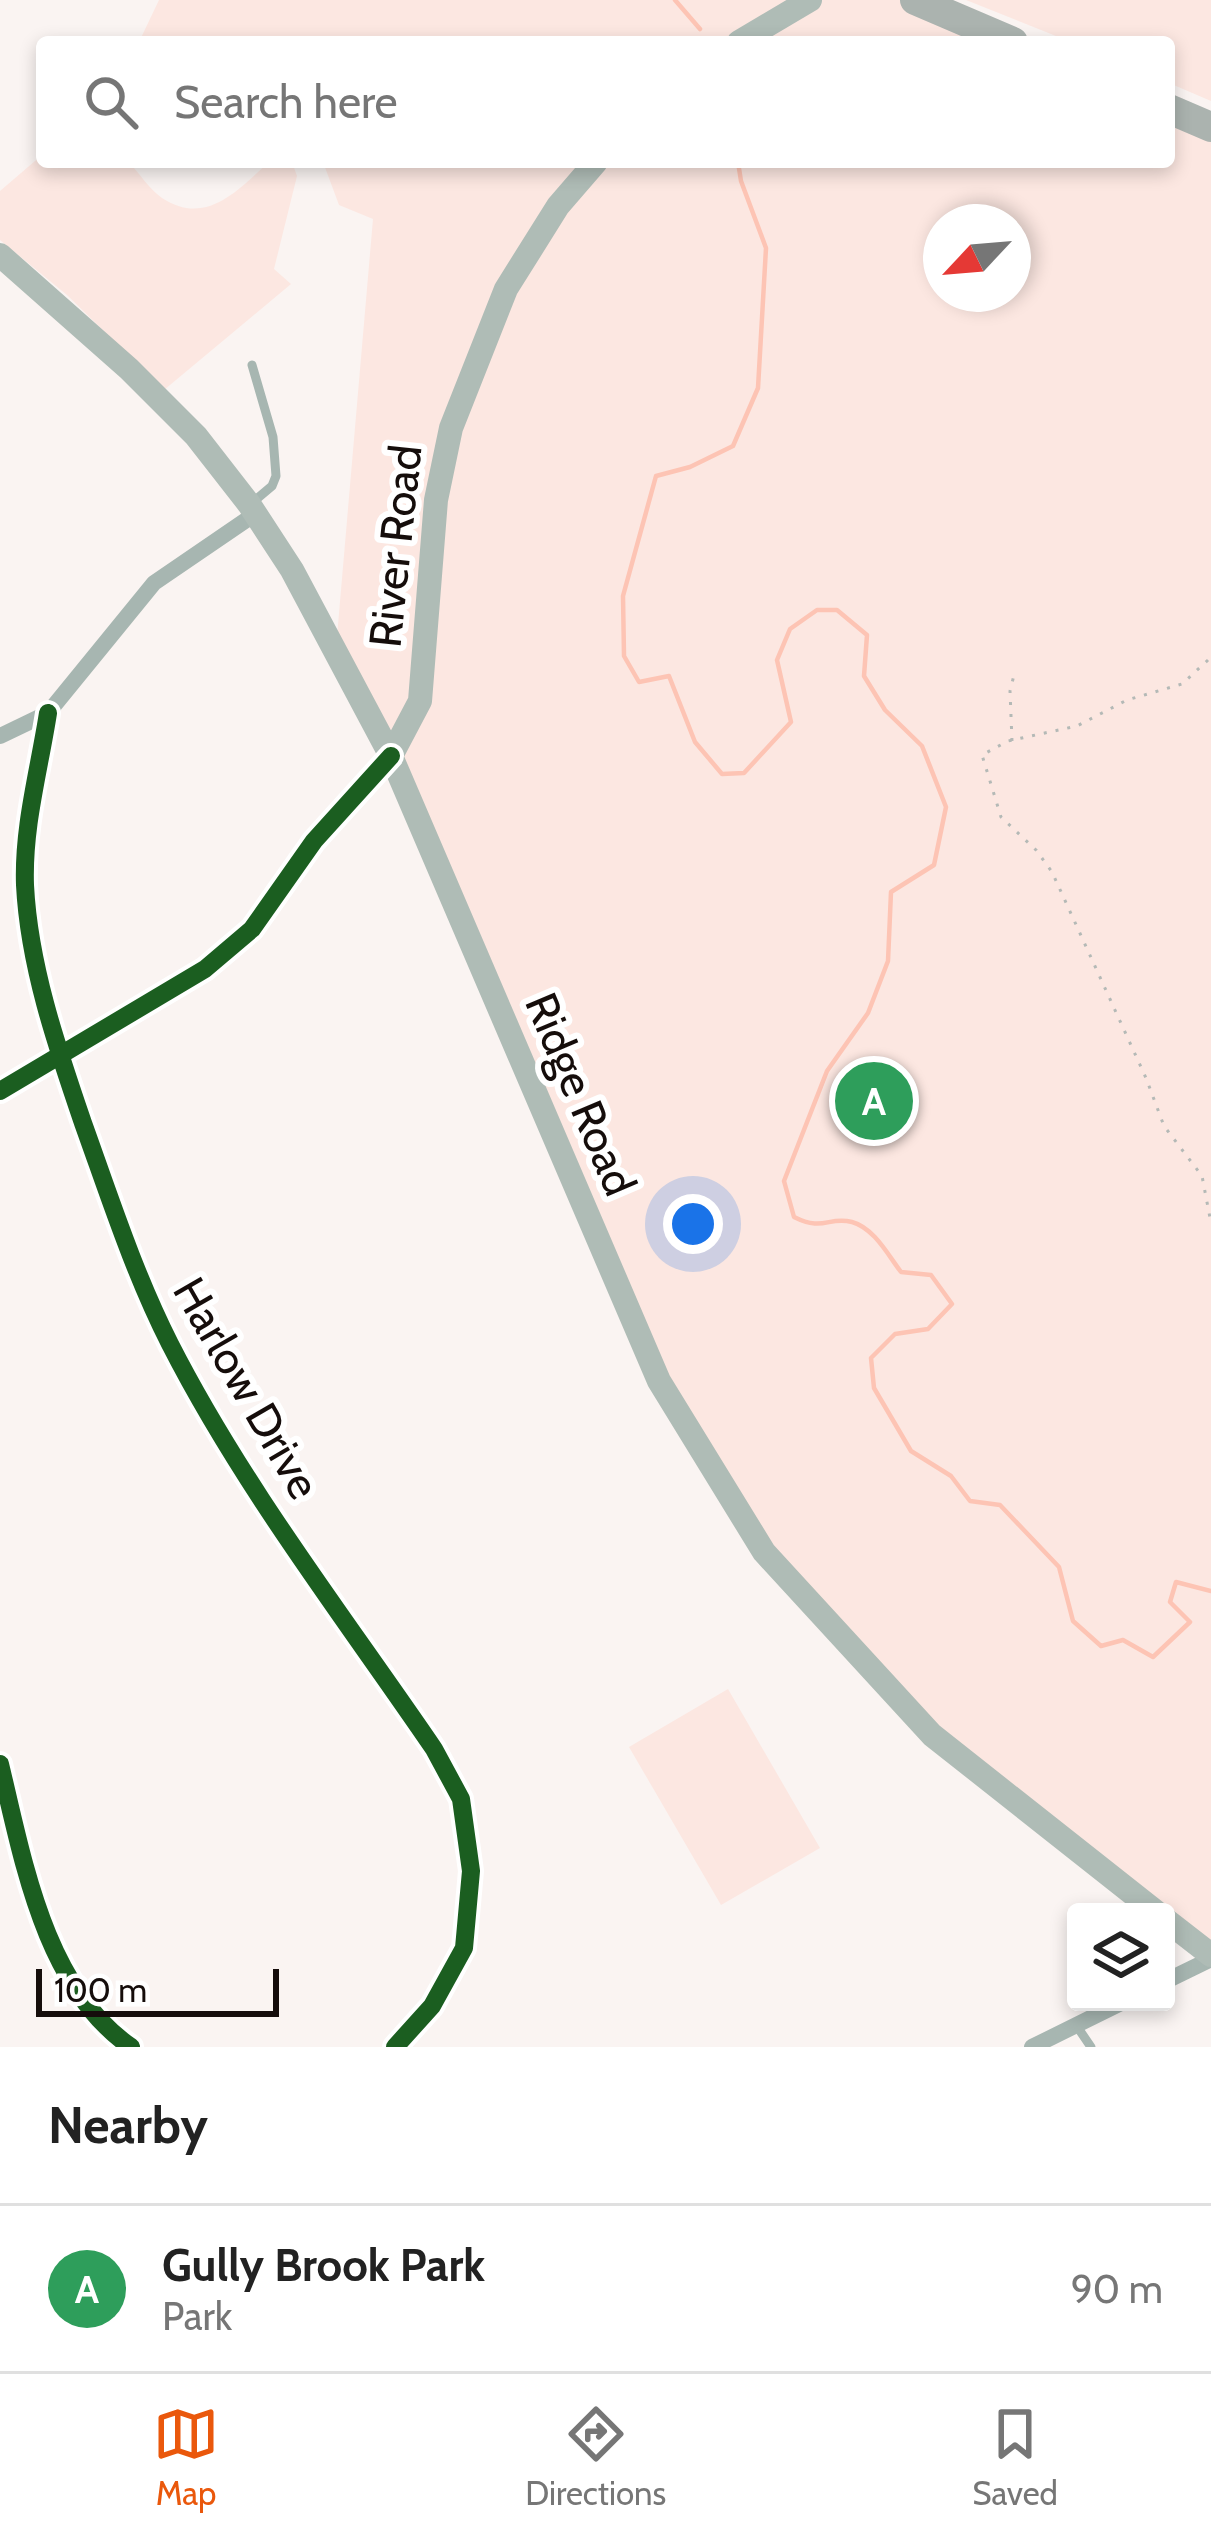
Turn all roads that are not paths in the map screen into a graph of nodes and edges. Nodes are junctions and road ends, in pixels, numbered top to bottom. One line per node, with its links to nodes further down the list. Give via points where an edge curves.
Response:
1 (810, 0): 3 (main road)
2 (921, 2): 4 (highway)
3 (749, 36)
4 (999, 36)
5 (1175, 112): 6 (highway)
6 (1211, 127)
7 (591, 168): 13 (main road, River Road, via 506,289 451,428 436,500 420,700)
8 (0, 255): 10 (main road, Ridge Road, via 196,436)
9 (252, 364): 10 (lane, via 276,476)
10 (252, 509): 11 (street, via 154,583); 13 (main road, Ridge Road)
11 (48, 713): 12 (street); 14 (street, Harlow Drive, via 26,822 26,888)
12 (0, 736)
13 (391, 756): 14 (street, via 314,841 253,928 205,969); 17 (main road, Ridge Road, via 659,1381 764,1552 932,1735)
14 (60, 1058): 15 (street); 24 (street, Harlow Drive, via 136,1274 170,1345 214,1426 461,1799 471,1870 464,1948 431,2006)
15 (0, 1091)
16 (0, 1764): 23 (street, via 58,1955 87,2006)
17 (1145, 1903)
18 (1175, 1927): 19 (main road)
19 (1211, 1957): 20 (street)
20 (1175, 1976)
21 (1105, 2011): 22 (street)
22 (1076, 2025): 25 (street); 26 (lane)
23 (131, 2047)
24 (395, 2047)
25 (1031, 2047)
26 (1091, 2047)

